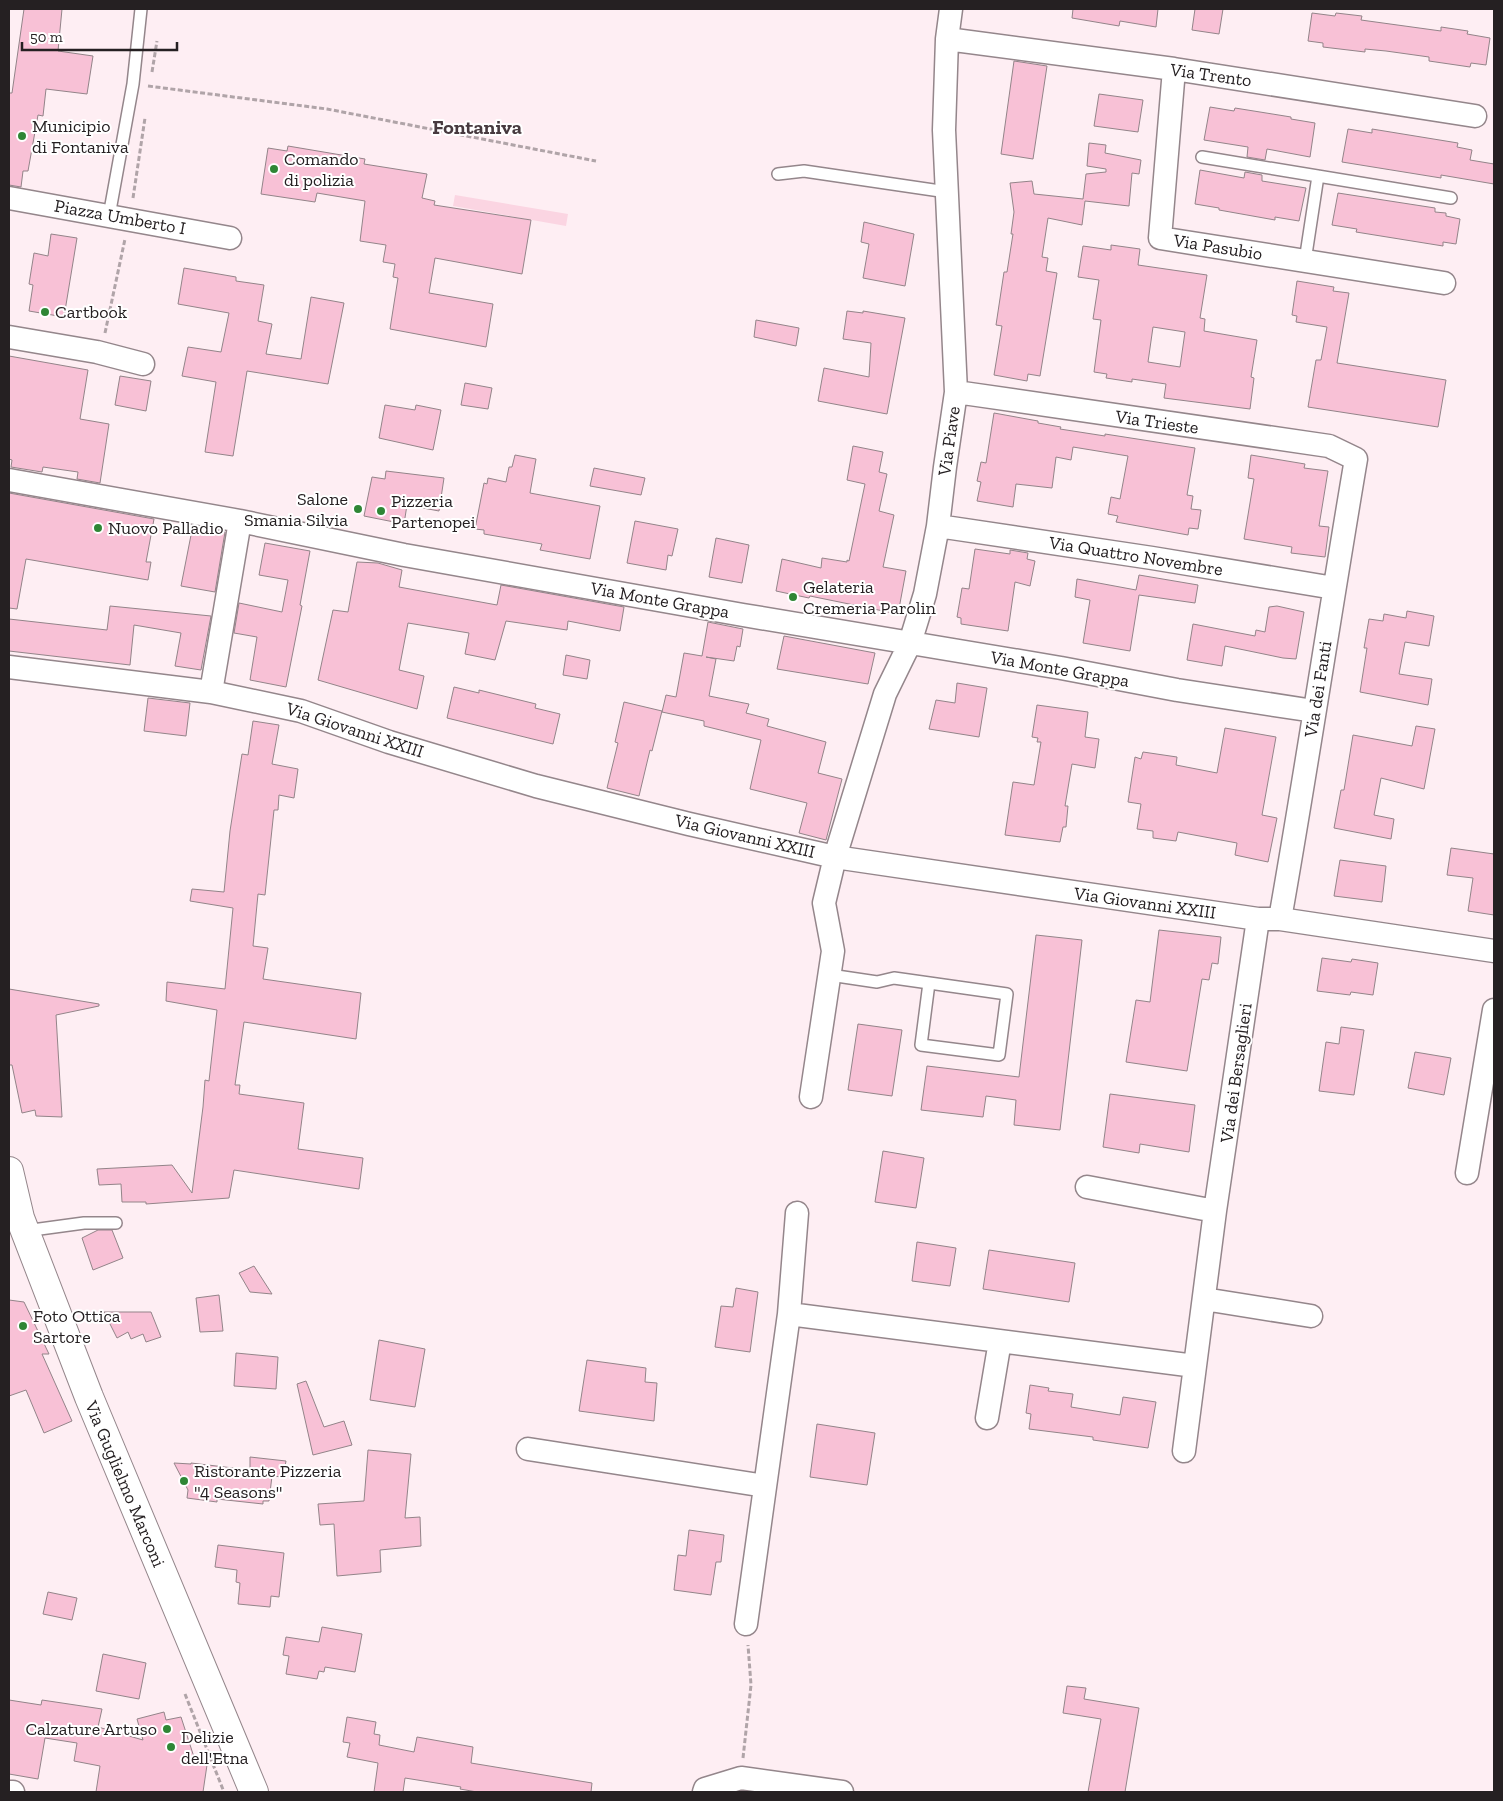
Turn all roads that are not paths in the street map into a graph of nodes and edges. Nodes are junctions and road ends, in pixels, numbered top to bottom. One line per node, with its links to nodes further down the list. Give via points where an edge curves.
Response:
1 (141, 9): 12 (lane, via 133,84)
2 (951, 9): 3 (street, Via Piave)
3 (947, 39): 4 (street, Via Trento); 9 (street, Via Piave, via 944,130)
4 (1174, 69): 5 (street, Via Trento); 14 (street, Via Pasubio, via 1160,238)
5 (1475, 116)
6 (1202, 157): 8 (lane)
7 (778, 174): 9 (lane, via 804,171)
8 (1318, 176): 11 (lane); 14 (lane)
9 (947, 192): 18 (street, Via Piave)
10 (9, 198): 12 (street, Piazza Umberto I)
11 (1451, 198)
12 (110, 216): 13 (street, Piazza Umberto I)
13 (230, 238)
14 (1305, 261): 15 (street, Via Pasubio)
15 (1444, 283)
16 (9, 337): 17 (street, via 97,352)
17 (143, 364)
18 (956, 392): 19 (street, Via Trieste, via 1329,446); 22 (street, Via Piave)
19 (1356, 459): 23 (street, Via dei Fanti)
20 (9, 480): 21 (street, Via Monte Grappa)
21 (240, 521): 24 (street, Via Monte Grappa, via 404,555); 26 (street)
22 (938, 526): 23 (street, Via Quattro Novembre); 24 (street, Via Piave, via 925,594)
23 (1334, 588): 27 (street, Via dei Fanti)
24 (910, 643): 27 (street, Via Monte Grappa); 28 (street, Via Piave, via 884,694)
25 (9, 667): 26 (street, Via Giovanni XXIII)
26 (211, 692): 28 (street, Via Giovanni XXIII, via 301,711 389,742 536,786)
27 (1314, 711): 30 (street, Via dei Fanti, via 1304,788)
28 (835, 857): 29 (street, Via Giovanni XXIII); 32 (street, Via Piave, via 824,903 834,951)
29 (1258, 919): 30 (street, Via Giovanni XXIII); 40 (street, Via dei Bersaglieri)
30 (1280, 919): 31 (street, Via Giovanni XXIII)
31 (1494, 951)
32 (830, 976): 33 (lane, via 877,982 894,978); 35 (street, Via Piave)
33 (929, 983): 33 (lane, via 1007,994 999,1055 921,1045)
34 (1494, 1010): 37 (street)
35 (811, 1097)
36 (9, 1171): 42 (street, Via Guglielmo Marconi)
37 (1467, 1173)
38 (1087, 1187): 40 (street)
39 (797, 1213): 44 (street)
40 (1214, 1219): 43 (street, Via dei Bersaglieri)
41 (116, 1223): 42 (lane, via 84,1223)
42 (25, 1231): 55 (street, Via Guglielmo Marconi, via 89,1397)
43 (1204, 1299): 45 (street); 47 (street, Via dei Bersaglieri)
44 (789, 1314): 46 (street); 51 (street)
45 (1311, 1316)
46 (1000, 1341): 47 (street); 48 (street)
47 (1195, 1366): 50 (street, Via dei Bersaglieri)
48 (987, 1418)
49 (528, 1449): 51 (street)
50 (1184, 1451)
51 (765, 1486): 52 (street)
52 (746, 1624)
53 (9, 1792): 54 (street)
54 (13, 1792)
55 (254, 1792)
56 (704, 1792): 57 (street, via 741,1778)
57 (842, 1792)

